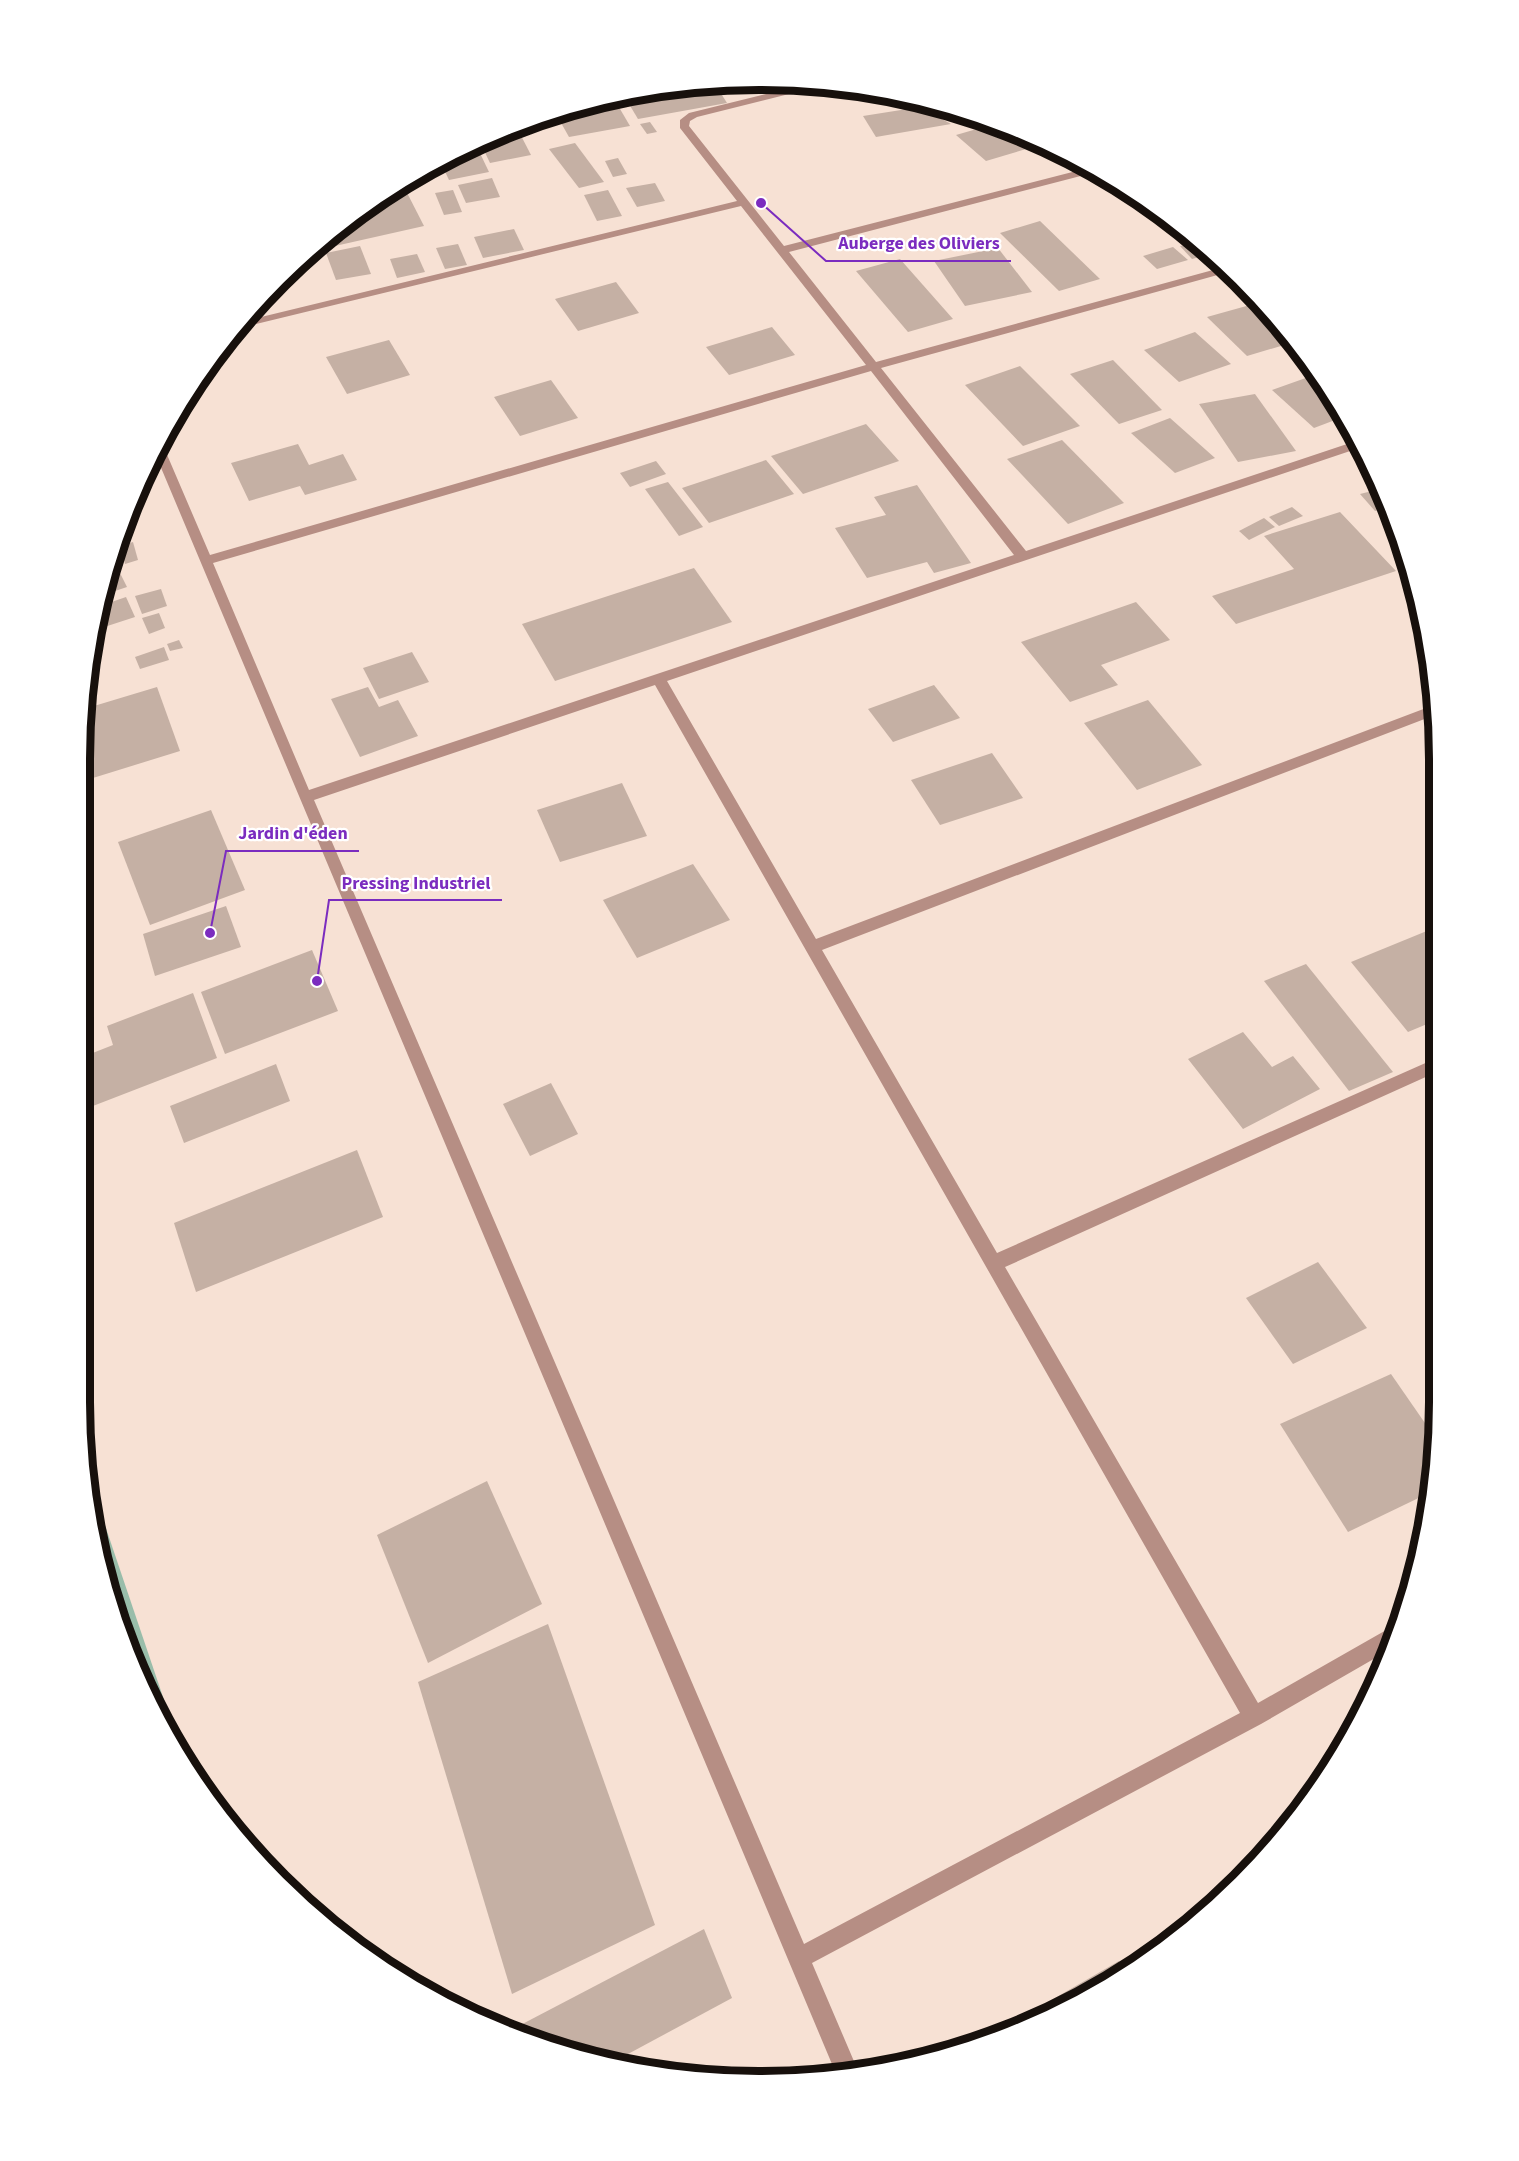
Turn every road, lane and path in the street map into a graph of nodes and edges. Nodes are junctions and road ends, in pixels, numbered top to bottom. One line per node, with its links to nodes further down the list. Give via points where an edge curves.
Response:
1 (792, 91): 3 (street, via 685,120 684,126)
2 (1081, 173): 4 (street)
3 (745, 202): 4 (street); 6 (street)
4 (782, 250): 7 (street)
5 (1218, 272): 7 (street)
6 (253, 322)
7 (873, 366): 10 (street); 11 (street)
8 (1351, 447): 10 (street)
9 (163, 457): 11 (street)
10 (1023, 557): 12 (street)
11 (207, 560): 14 (street)
12 (658, 680): 14 (street); 15 (street)
13 (1428, 713): 15 (street)
14 (305, 797): 20 (street)
15 (812, 947): 17 (street)
16 (1429, 1069): 17 (street)
17 (994, 1263): 19 (street)
18 (1384, 1643): 19 (street)
19 (1254, 1717): 20 (street)
20 (798, 1959): 21 (street)
21 (844, 2065)

